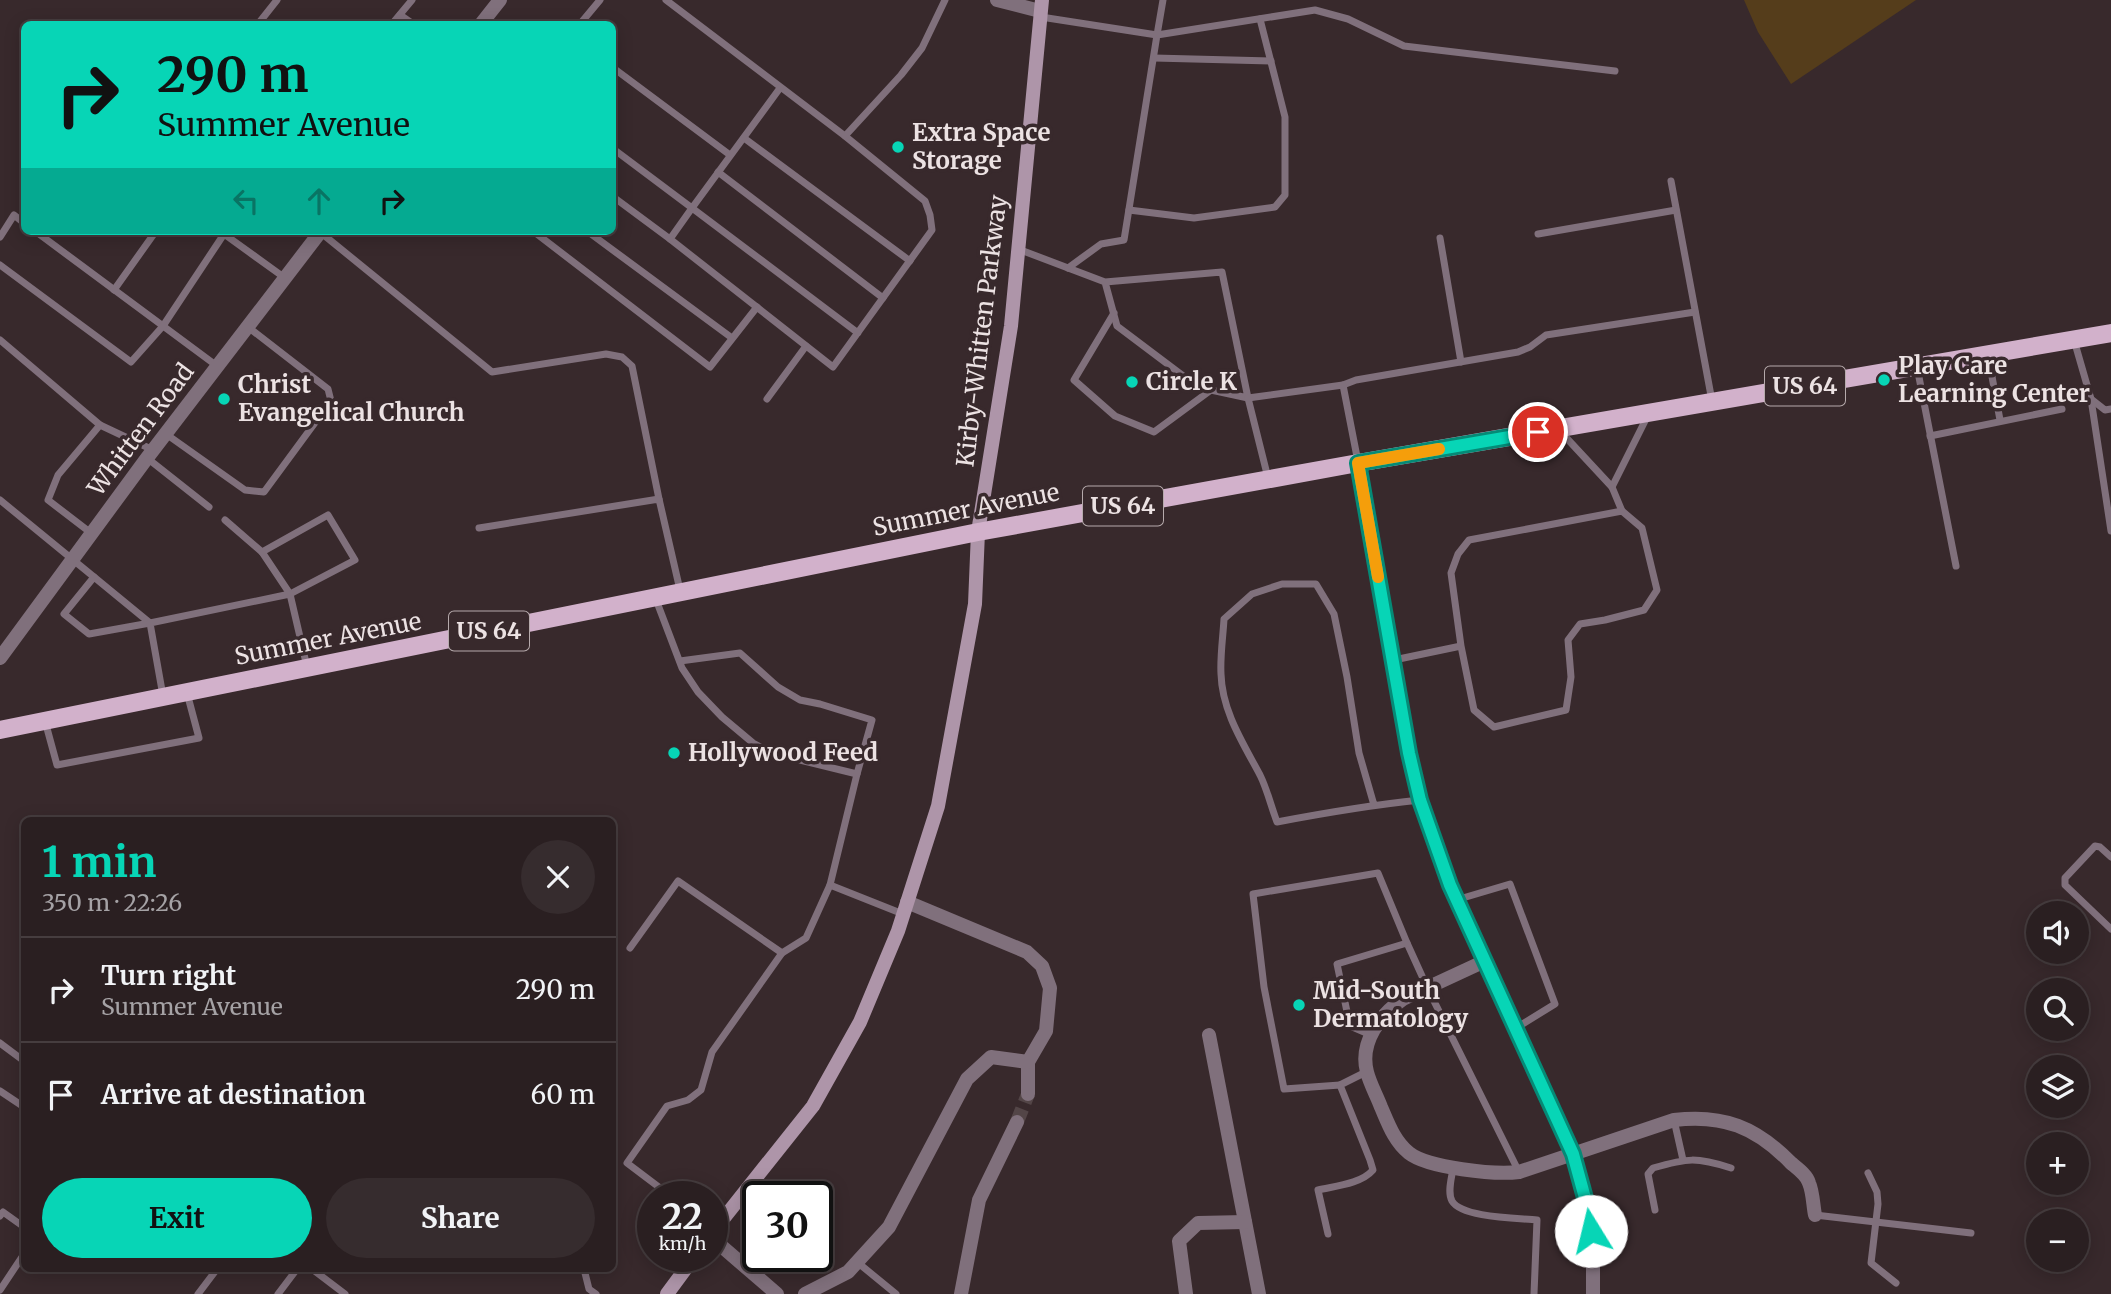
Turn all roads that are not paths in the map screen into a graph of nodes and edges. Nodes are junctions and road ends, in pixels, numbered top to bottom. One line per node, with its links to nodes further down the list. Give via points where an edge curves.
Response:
1 (277, 0): 12 (lane)
2 (412, 0): 10 (lane)
3 (500, 0): 15 (street)
4 (600, 0): 16 (lane)
5 (666, 0): 22 (lane)
6 (945, 0): 23 (lane, via 922,48)
7 (997, 0): 9 (street)
8 (1163, 0): 17 (lane)
9 (1041, 9): 17 (lane); 46 (main road, Kirby-Whitten Parkway)
10 (400, 15): 13 (lane); 14 (lane)
11 (1260, 19): 17 (lane); 19 (lane); 21 (lane, via 1315,10 1348,19 1404,46)
12 (260, 21)
13 (395, 21)
14 (409, 21)
15 (483, 21)
16 (582, 21)
17 (1157, 35): 18 (lane)
18 (1154, 58): 19 (lane); 31 (lane)
19 (1271, 61): 31 (lane, via 1285,117 1284,195 1275,207 1194,218)
20 (616, 70): 26 (lane)
21 (1615, 71)
22 (780, 88): 23 (lane); 24 (lane)
23 (845, 136): 47 (lane, via 925,201 932,230)
24 (744, 138): 26 (lane); 47 (lane)
25 (616, 151): 30 (lane)
26 (730, 155): 27 (lane)
27 (718, 172): 30 (lane); 53 (lane)
28 (1671, 181): 32 (lane)
29 (616, 199): 45 (lane)
30 (692, 208): 45 (lane); 60 (lane)
31 (1129, 210): 49 (lane, via 1124,240 1101,244)
32 (1676, 211): 34 (lane); 55 (lane)
33 (21, 221): 43 (lane, via 13,215)
34 (1538, 234)
35 (40, 235): 52 (lane)
36 (153, 235): 52 (lane)
37 (223, 235): 57 (lane)
38 (229, 235): 50 (lane)
39 (317, 235): 50 (street, Whitten Road)
40 (325, 235): 87 (lane, via 492,372 606,354 622,357 632,366)
41 (538, 235): 61 (lane, via 709,367)
42 (592, 235): 61 (lane)
43 (0, 237)
44 (1440, 238): 66 (lane)
45 (670, 239): 54 (lane)
46 (1018, 248): 49 (lane); 94 (main road, Kirby-Whitten Parkway, via 1011,326)
47 (910, 261): 53 (lane)
48 (0, 265): 57 (lane, via 131,362)
49 (1068, 268): 51 (lane)
50 (285, 278): 58 (street, Whitten Road)
51 (1105, 282): 56 (lane); 71 (lane, via 1222,272)
52 (114, 290): 57 (lane)
53 (883, 298): 60 (lane)
54 (757, 307): 61 (lane); 64 (lane)
55 (1695, 312): 66 (lane, via 1546,335 1518,352); 74 (lane)
56 (1114, 313): 70 (lane, via 1117,326 1194,384); 70 (lane, via 1074,380 1115,416 1154,432)
57 (163, 326): 67 (lane)
58 (248, 327): 67 (street, Whitten Road); 81 (lane, via 328,388 331,401 264,492 245,490)
59 (2111, 332): 62 (main road, Summer Avenue / US 64)
60 (858, 333): 64 (lane, via 833,367)
61 (732, 338)
62 (2074, 339): 65 (main road, Summer Avenue / US 64); 73 (lane)
63 (0, 340): 79 (lane)
64 (806, 346): 72 (lane)
65 (1988, 355): 68 (main road, Summer Avenue / US 64); 78 (lane)
66 (1461, 362): 69 (lane)
67 (218, 366): 81 (street, Whitten Road)
68 (1917, 366): 74 (main road, Summer Avenue / US 64); 82 (lane)
69 (1343, 385): 71 (lane); 84 (lane)
70 (1211, 390): 71 (lane)
71 (1248, 398): 85 (lane)
72 (767, 399)
73 (2091, 399): 76 (lane, via 2105,410); 93 (lane)
74 (1712, 402): 77 (main road, Summer Avenue / US 64)
75 (2062, 409): 78 (lane)
76 (2111, 409)
77 (1648, 413): 80 (main road, Summer Avenue / US 64); 86 (lane)
78 (2000, 420): 82 (lane)
79 (100, 425): 83 (lane); 95 (lane, via 58,475 48,500)
80 (1557, 428): 84 (main road, Summer Avenue / US 64); 86 (lane)
81 (166, 433): 83 (street, Whitten Road)
82 (1930, 436): 98 (lane)
83 (150, 454): 89 (lane); 95 (street, Whitten Road)
84 (1358, 463): 85 (main road, Summer Avenue / US 64); 106 (street)
85 (1268, 479): 94 (main road, Summer Avenue / US 64)
86 (1612, 487): 90 (lane)
87 (659, 499): 92 (lane); 100 (lane)
88 (0, 500): 97 (lane)
89 (209, 507)
90 (1622, 511): 104 (lane, via 1469,540 1451,573); 104 (lane, via 1642,528 1657,590 1644,610 1580,624 1568,640 1571,677 1566,710 1494,727 1474,710)
91 (225, 520): 96 (lane)
92 (479, 528)
93 (2111, 531)
94 (978, 532): 100 (main road, Summer Avenue / US 64); 119 (main road, Kirby-Whitten Parkway, via 975,604 938,806)
95 (92, 533): 97 (street, Whitten Road)
96 (262, 552): 101 (lane); 101 (lane, via 328,514 355,560)
97 (73, 559): 99 (lane); 105 (street, Whitten Road)
98 (1956, 566)
99 (94, 576): 103 (lane); 103 (lane, via 64,614 89,634)
100 (680, 591): 102 (main road, Summer Avenue / US 64)
101 (290, 594): 103 (lane); 108 (lane)
102 (656, 597): 107 (lane); 108 (main road, Summer Avenue / US 64)
103 (150, 622): 110 (lane)
104 (1461, 646): 106 (lane)
105 (0, 658)
106 (1393, 660): 114 (street)
107 (680, 661): 113 (lane, via 698,692 753,743 771,753); 113 (lane, via 740,653 800,700 872,720)
108 (308, 668): 109 (main road, Summer Avenue / US 64)
109 (187, 692): 110 (main road, Summer Avenue / US 64); 111 (lane, via 199,738 57,765)
110 (163, 697): 111 (main road, Summer Avenue / US 64)
111 (45, 721): 112 (main road, Summer Avenue / US 64)
112 (0, 730)
113 (857, 774): 117 (lane)
114 (1420, 800): 115 (lane); 118 (street)
115 (1374, 805): 115 (lane, via 1277,821 1261,777 1234,726 1220,676 1224,619 1252,594 1282,584 1316,584 1334,614 1359,753)
116 (2111, 858): 120 (lane, via 2095,846 2065,878 2065,886)
117 (830, 885): 119 (lane); 123 (lane, via 806,938)
118 (1456, 900): 124 (street); 126 (lane, via 1510,884 1555,1004)
119 (905, 908): 131 (street, via 1027,953 1042,966 1050,988 1046,1031); 147 (main road, Kirby-Whitten Parkway, via 860,1022 813,1106)
120 (2111, 929)
121 (1407, 943): 125 (lane); 128 (lane, via 1337,964 1350,1026); 133 (lane, via 1378,873 1253,894 1264,987 1284,1088)
122 (630, 948): 123 (lane, via 678,881)
123 (782, 953): 145 (lane, via 712,1052 701,1090 688,1100 667,1106 627,1163)
124 (1485, 961): 125 (street); 126 (street)
125 (1427, 987): 128 (street, via 1391,1007); 143 (lane)
126 (1516, 1028): 139 (street)
127 (1209, 1035): 150 (street)
128 (1372, 1035): 132 (street, via 1365,1058)
129 (0, 1043): 130 (lane)
130 (21, 1058)
131 (1028, 1062): 135 (street); 157 (street, via 990,1057 967,1079 889,1227)
132 (1367, 1072): 133 (lane); 141 (street, via 1398,1142 1418,1159)
133 (1340, 1085): 153 (lane, via 1373,1170 1361,1179 1318,1191)
134 (0, 1091): 136 (lane)
135 (1028, 1094)
136 (21, 1105)
137 (1674, 1120): 139 (street); 140 (lane); 148 (street, via 1718,1119 1741,1125 1766,1141 1809,1180)
138 (1017, 1122): 173 (street, via 979,1200)
139 (1573, 1154): 143 (street); 177 (street, via 1588,1209)
140 (1683, 1160): 142 (lane, via 1704,1159); 146 (lane, via 1653,1168 1648,1174)
141 (1453, 1167): 143 (street); 176 (lane, via 1450,1195 1459,1208 1537,1220)
142 (1731, 1168)
143 (1519, 1172)
144 (1867, 1173): 151 (lane, via 1877,1192)
145 (651, 1181)
146 (1655, 1210)
147 (728, 1212)
148 (1815, 1215): 151 (lane)
149 (0, 1216): 152 (lane, via 3,1212)
150 (1245, 1222): 174 (street, via 1198,1223 1180,1241); 175 (street)
151 (1877, 1222): 154 (lane); 163 (lane, via 1871,1263)
152 (21, 1225)
153 (1328, 1234)
154 (1971, 1234)
155 (728, 1244): 170 (street)
156 (21, 1258): 164 (lane)
157 (857, 1262): 171 (street, via 848,1272); 172 (lane)
158 (215, 1272): 166 (lane)
159 (295, 1272): 167 (lane)
160 (316, 1272): 168 (lane)
161 (584, 1272): 165 (lane)
162 (683, 1272): 169 (main road)
163 (1896, 1283)
164 (0, 1290)
165 (590, 1292)
166 (198, 1294)
167 (278, 1294)
168 (345, 1294)
169 (667, 1294)
170 (777, 1294)
171 (805, 1294)
172 (896, 1294)
173 (961, 1294)
174 (1186, 1294)
175 (1259, 1294)
176 (1534, 1294)
177 (1593, 1294)

